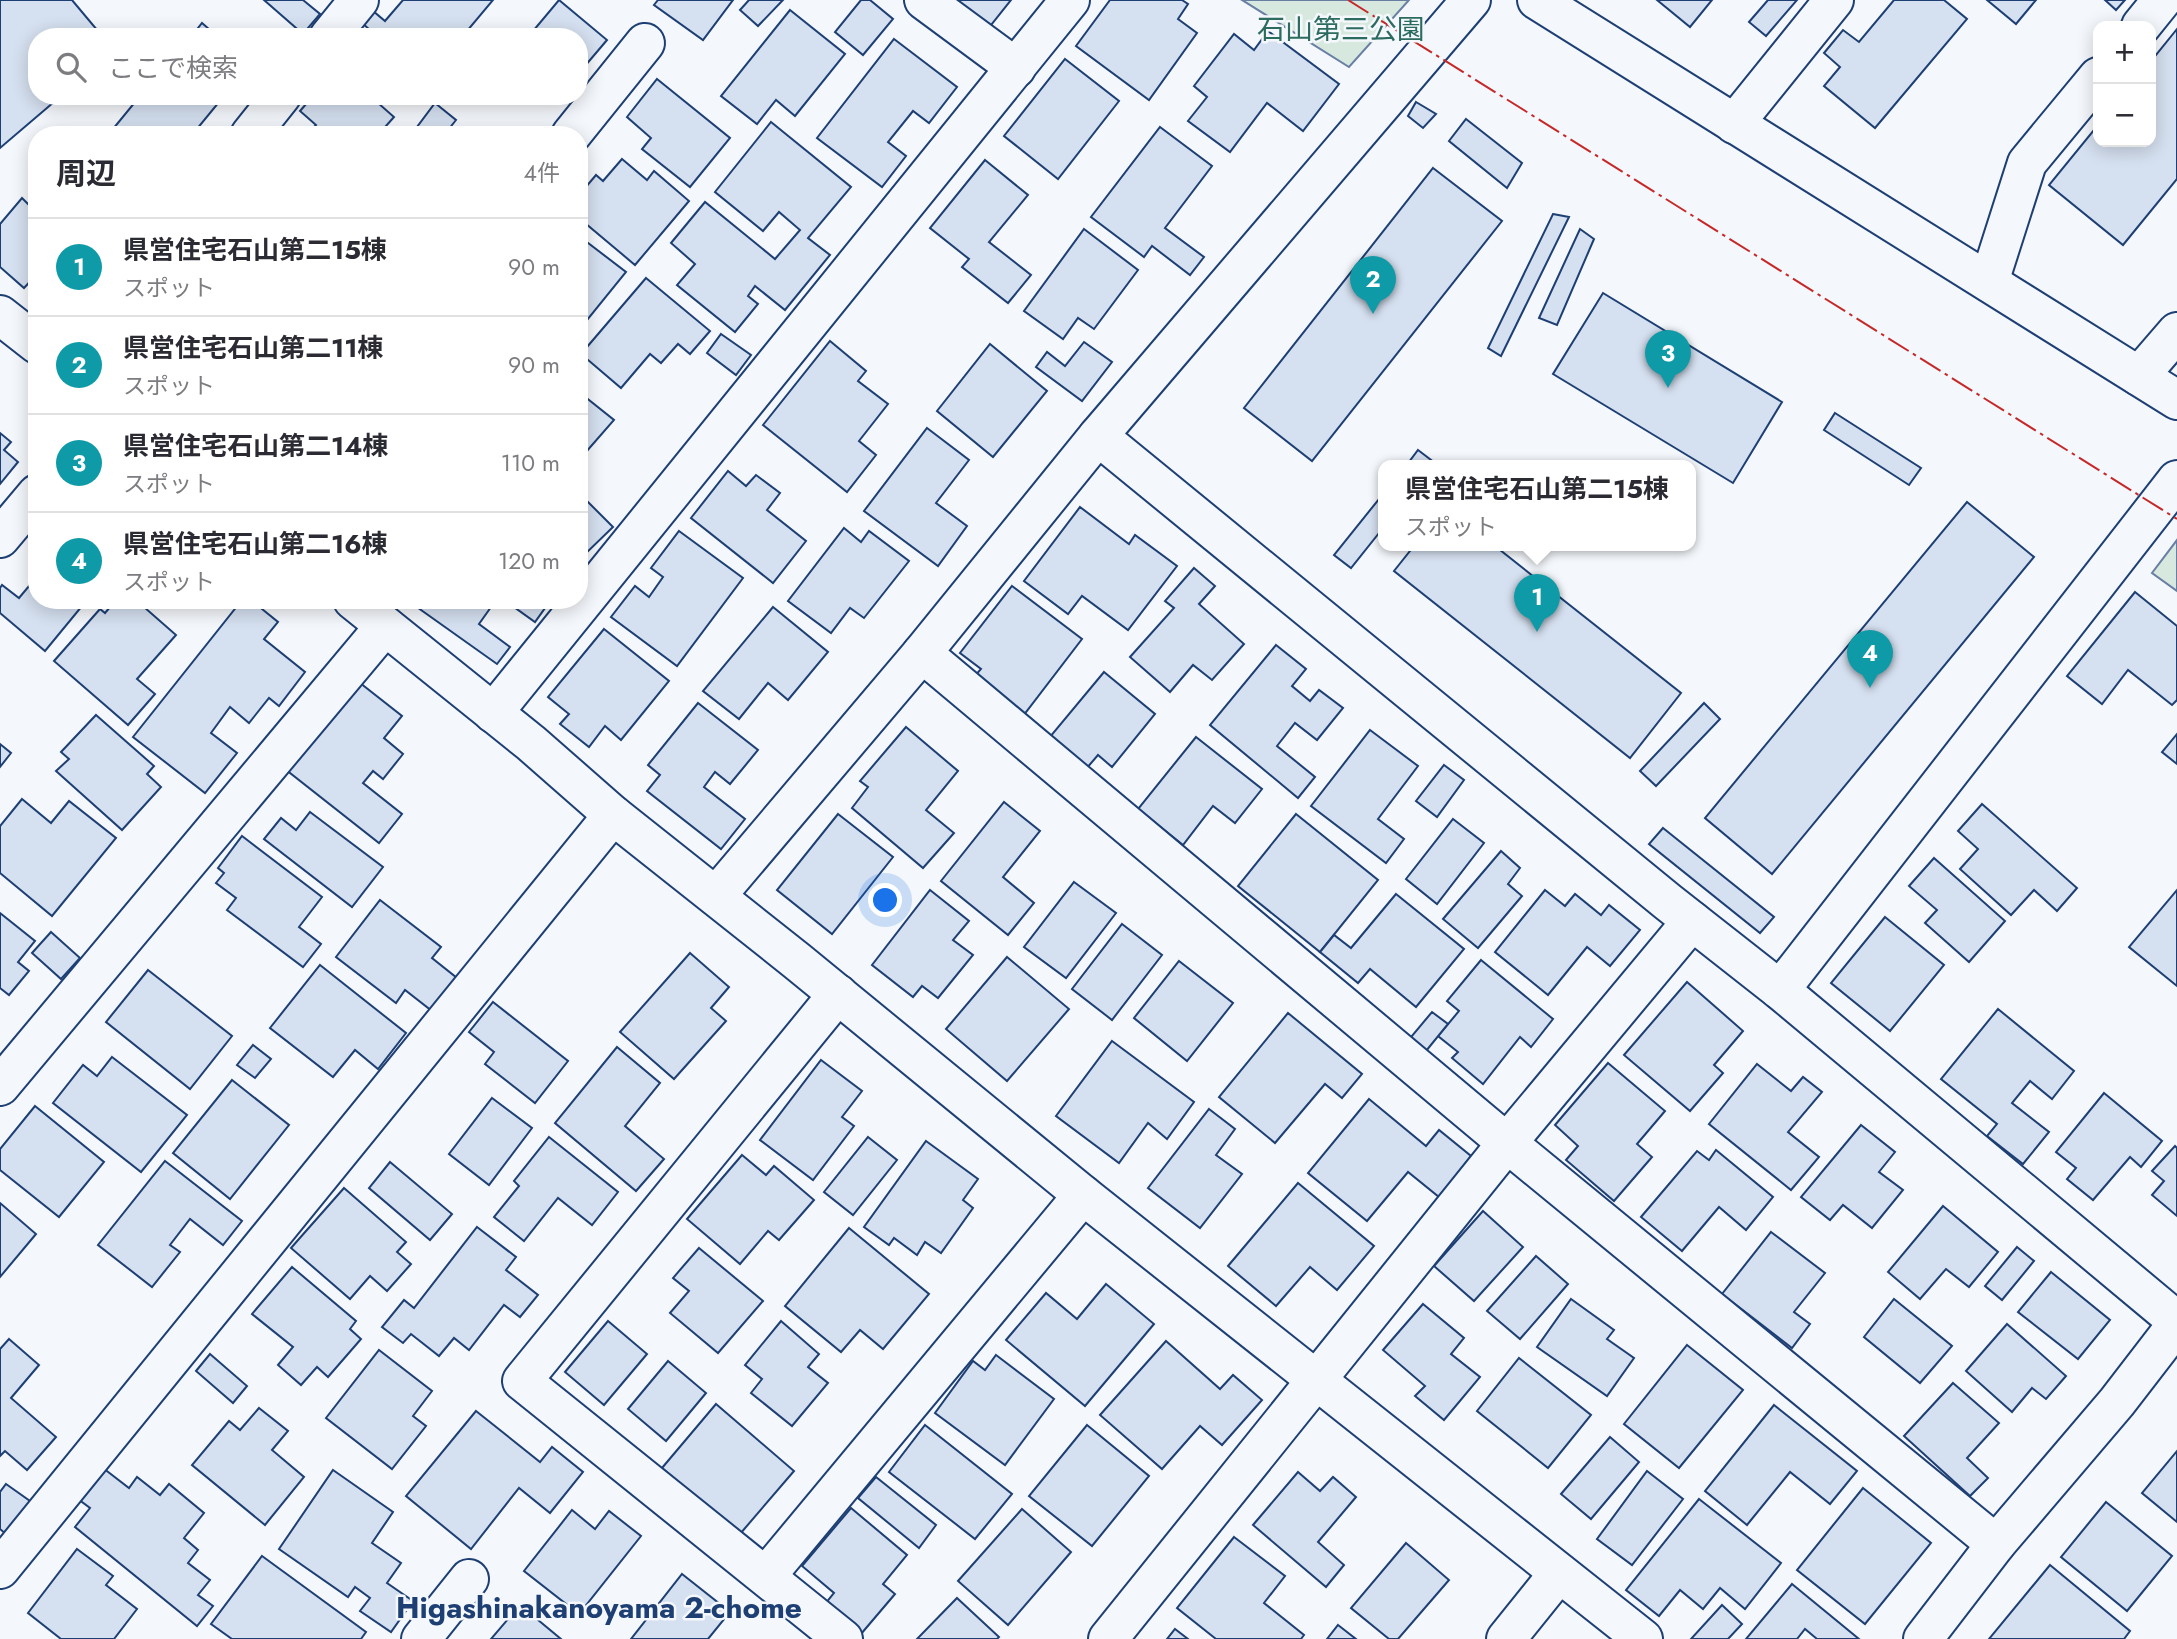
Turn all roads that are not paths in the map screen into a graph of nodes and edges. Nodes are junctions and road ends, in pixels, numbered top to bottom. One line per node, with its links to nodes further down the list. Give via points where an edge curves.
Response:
1 (359, 0): 9 (street)
2 (924, 0): 11 (street)
3 (1070, 0): 11 (street)
4 (1471, 0): 23 (street)
5 (1537, 0): 14 (street)
6 (1834, 0): 14 (street)
7 (2162, 0): 8 (street)
8 (2145, 21)
9 (336, 28)
10 (645, 43): 16 (street)
11 (1016, 68): 27 (street)
12 (2093, 83): 17 (street, via 2027,163)
13 (274, 105): 15 (street)
14 (1734, 124): 17 (street)
15 (257, 126)
16 (578, 126)
17 (1989, 282): 21 (street)
18 (0, 315): 20 (street)
19 (2177, 332): 21 (street)
20 (28, 337)
21 (2140, 376): 22 (street)
22 (2177, 400)
23 (1098, 436): 31 (street); 35 (street)
24 (2177, 480): 36 (street)
25 (28, 505): 26 (street)
26 (0, 538)
27 (588, 596)
28 (365, 609): 30 (street)
29 (577, 609): 32 (street)
30 (385, 626): 32 (street); 38 (street)
31 (922, 653): 34 (street); 39 (street)
32 (493, 713): 33 (street)
33 (613, 815): 34 (street); 44 (street)
34 (716, 896): 37 (street)
35 (1692, 921): 36 (street); 39 (street)
36 (1780, 990): 41 (street)
37 (838, 994): 40 (street); 46 (street, via 522,1381)
38 (0, 1086)
39 (1507, 1143): 42 (street); 43 (street)
40 (1083, 1195): 42 (street); 46 (street)
41 (2177, 1323): 43 (street)
42 (1316, 1381): 45 (street); 50 (street)
43 (1996, 1544): 53 (street)
44 (0, 1569)
45 (1559, 1573): 51 (street); 52 (street)
46 (766, 1576): 49 (street)
47 (469, 1579): 48 (street)
48 (421, 1639)
49 (843, 1639)
50 (1108, 1639)
51 (1506, 1639)
52 (1643, 1639)
53 (1923, 1639)

